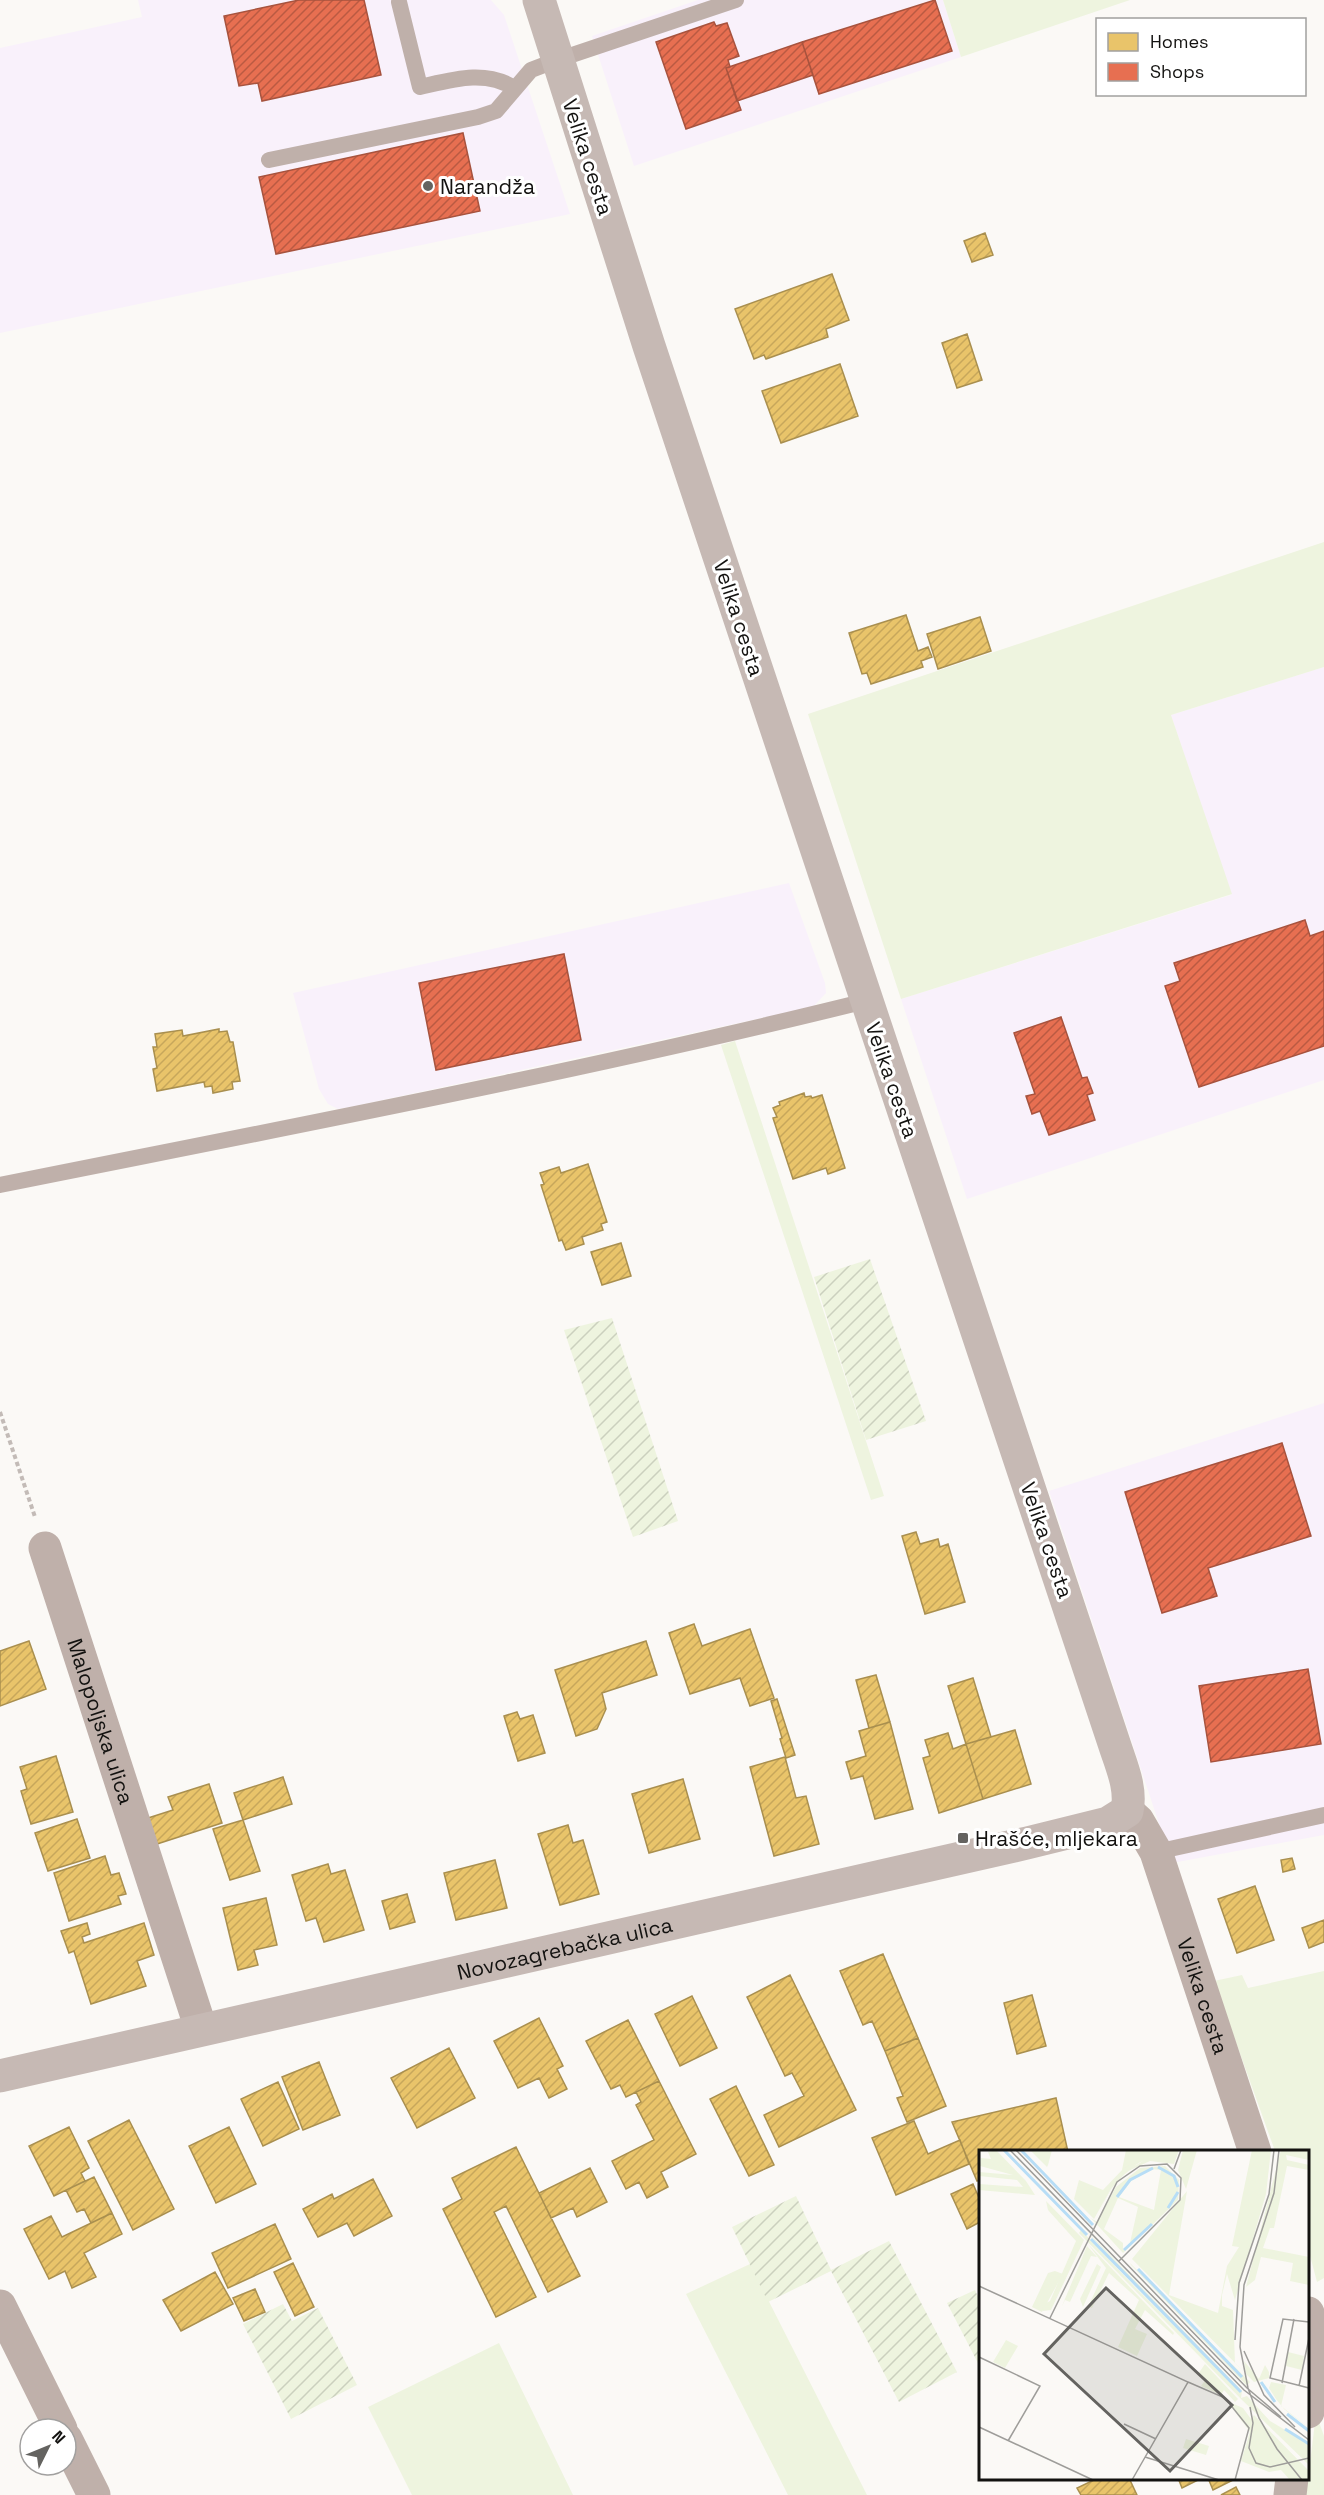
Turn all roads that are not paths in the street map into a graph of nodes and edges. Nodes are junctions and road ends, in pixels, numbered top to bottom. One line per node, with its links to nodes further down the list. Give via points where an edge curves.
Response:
1 (538, 0): 4 (main road, Velika cesta)
2 (736, 0): 4 (lane)
3 (399, 2): 5 (lane, via 420,87 480,76)
4 (557, 60): 5 (lane, via 531,70); 7 (main road, Velika cesta)
5 (514, 88): 6 (lane, via 496,111 478,117)
6 (269, 160)
7 (866, 1002): 8 (lane, via 744,1032 339,1118); 10 (main road, Velika cesta, via 1128,1786)
8 (0, 1185)
9 (45, 1548): 13 (street, Malopoljska ulica)
10 (1127, 1811): 12 (street, Velika cesta, via 1138,1821); 13 (main road, Novozagrebačka ulica, via 1108,1823 1028,1843)
11 (1324, 1815): 12 (lane)
12 (1156, 1852): 15 (street, Velika cesta)
13 (201, 2029): 14 (main road, Novozagrebačka ulica)
14 (0, 2076)
15 (1254, 2150)
16 (0, 2307): 20 (street)
17 (1309, 2317): 18 (street)
18 (1320, 2377): 19 (street)
19 (1309, 2409)
20 (55, 2417)
21 (78, 2463): 23 (street)
22 (1292, 2480): 24 (street)
23 (94, 2495)
24 (1290, 2495)

